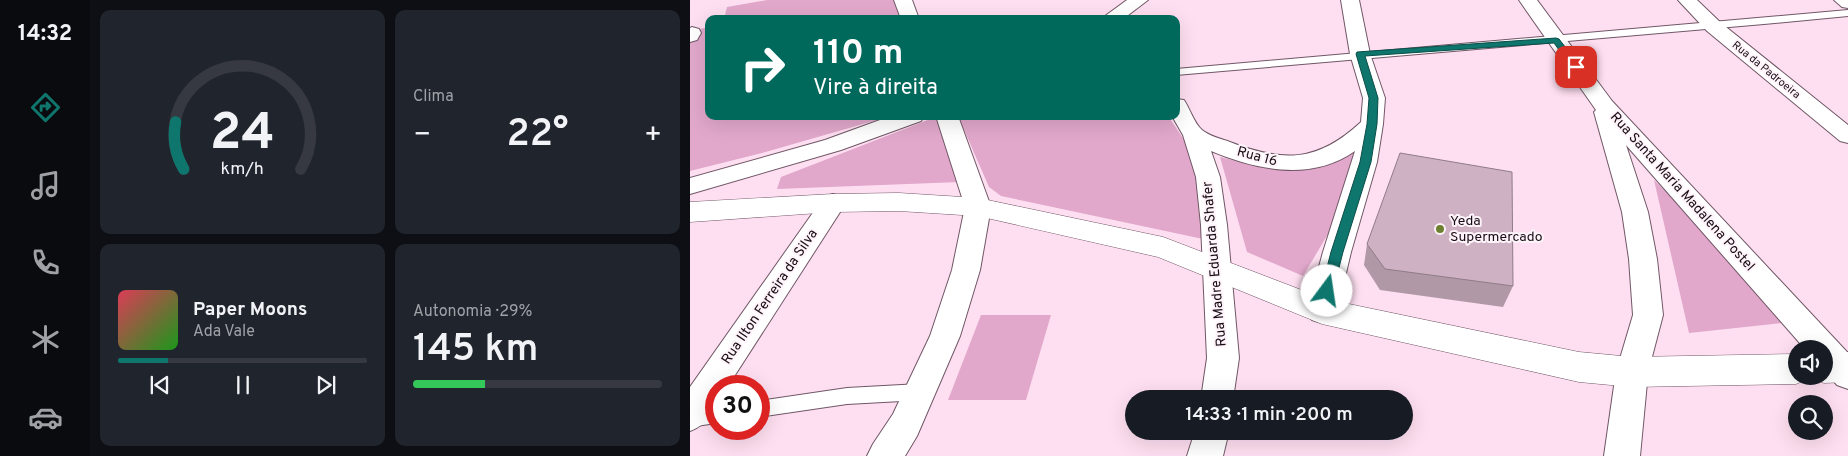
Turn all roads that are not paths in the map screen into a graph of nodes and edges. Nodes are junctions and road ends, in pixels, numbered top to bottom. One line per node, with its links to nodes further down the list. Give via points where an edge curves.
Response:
1 (903, 0): 9 (street)
2 (1138, 0): 10 (street)
3 (1350, 0): 13 (street)
4 (1528, 0): 12 (street, Rua Santa Maria Madalena Postel)
5 (1687, 0): 11 (street, Rua da Padroeira)
6 (1843, 0): 7 (street)
7 (1848, 3)
8 (1848, 13): 11 (lane)
9 (909, 15)
10 (1116, 15)
11 (1714, 27): 12 (lane); 21 (street, Rua da Padroeira)
12 (1556, 40): 13 (lane); 15 (street, Rua Santa Maria Madalena Postel)
13 (1360, 54): 14 (lane); 19 (street, via 1374,98)
14 (1180, 72)
15 (1604, 106): 29 (street, Rua Santa Maria Madalena Postel); 30 (street, via 1635,212 1643,259 1648,315)
16 (1180, 112): 20 (street, Rua Madre Eduarda Shafer)
17 (902, 120): 22 (street, via 832,145)
18 (948, 120): 24 (street)
19 (1372, 124): 20 (street, Rua 16, via 1344,148 1319,160 1284,164 1251,159); 27 (street, via 1365,162)
20 (1194, 135): 26 (street, Rua Madre Eduarda Shafer, via 1208,176)
21 (1848, 136)
22 (690, 186)
23 (833, 203): 24 (street, via 899,202); 25 (street); 34 (street, Rua Ilton Ferreira da Silva)
24 (978, 207): 26 (street, via 1164,248); 32 (street, via 966,270 945,336)
25 (690, 212)
26 (1216, 268): 27 (street); 31 (street, Rua Madre Eduarda Shafer, via 1223,358)
27 (1322, 311): 30 (street, via 1579,367)
28 (1788, 369): 30 (street)
29 (1840, 370)
30 (1632, 372): 40 (street)
31 (1218, 390)
32 (920, 392): 33 (lane, via 847,396); 38 (street, via 905,425)
33 (770, 407)
34 (690, 415)
35 (705, 417): 36 (lane)
36 (690, 419)
37 (1209, 440): 39 (street)
38 (884, 456)
39 (1205, 456)
40 (1622, 456)

